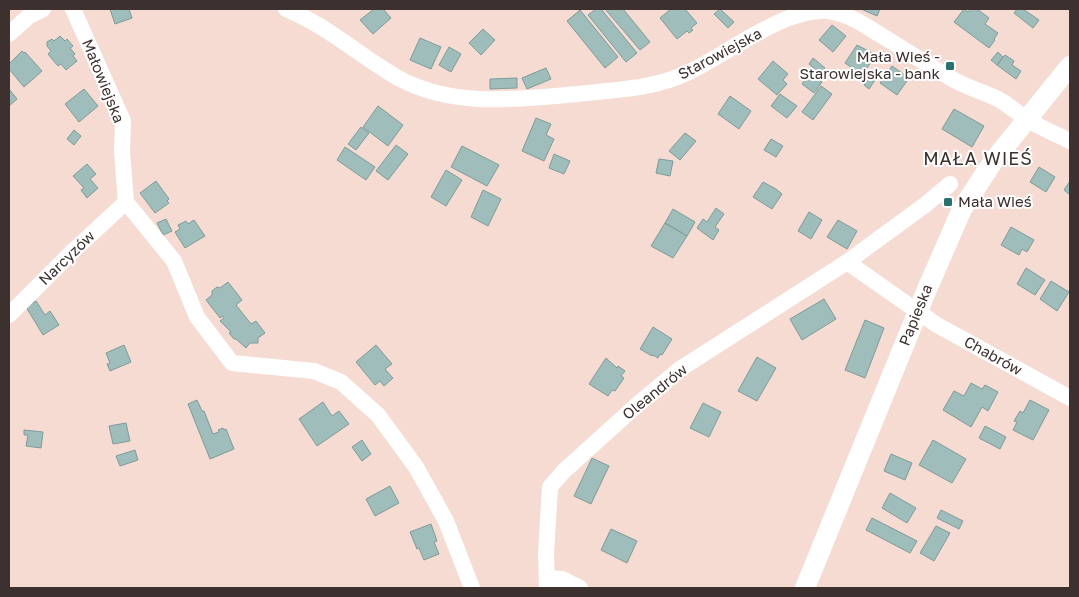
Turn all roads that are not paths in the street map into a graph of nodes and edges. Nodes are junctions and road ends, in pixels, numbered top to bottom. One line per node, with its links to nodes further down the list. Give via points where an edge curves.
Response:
1 (44, 9): 4 (street)
2 (73, 9): 9 (street, Małowiejska, via 122,121)
3 (286, 9): 6 (street, Starowiejska, via 319,25 406,82 451,96 488,100 638,88 666,82 784,19 813,11 839,13 956,81 1012,108)
4 (9, 34)
5 (1070, 66): 6 (street, Papieska)
6 (1026, 119): 7 (street, Starowiejska); 11 (street, Papieska, via 962,209)
7 (1070, 141)
8 (950, 184): 10 (street, Oleandrów)
9 (126, 202): 12 (street, Narcyzów); 15 (street, via 174,261 197,317 232,363 314,371 341,382 378,415 416,467 442,513)
10 (847, 262): 11 (street); 14 (street, Oleandrów, via 680,369 564,471 550,487)
11 (918, 310): 13 (street, Chabrów, via 937,324); 17 (street, Papieska)
12 (9, 315)
13 (1070, 398)
14 (547, 583): 16 (street, via 562,580)
15 (472, 588)
16 (580, 588)
17 (805, 588)

